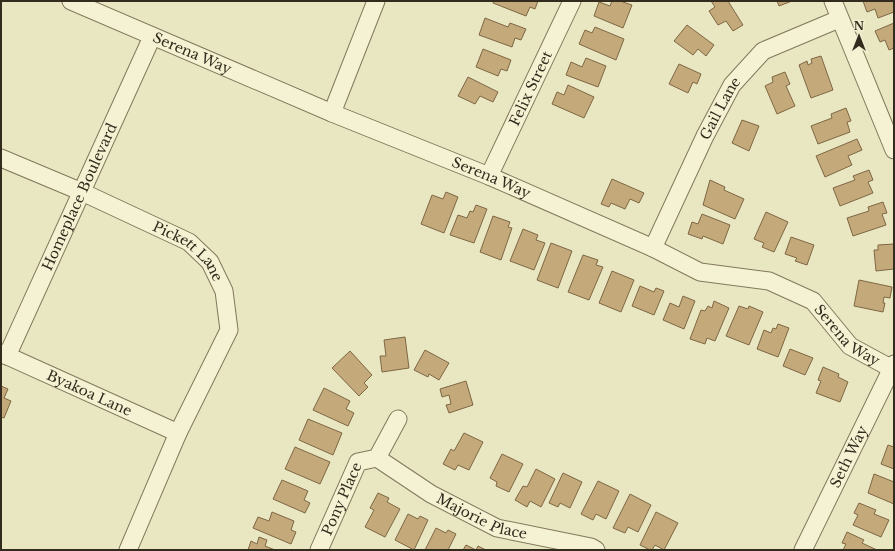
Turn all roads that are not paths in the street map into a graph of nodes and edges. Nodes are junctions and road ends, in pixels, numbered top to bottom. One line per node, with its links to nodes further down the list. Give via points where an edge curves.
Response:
1 (71, 1): 6 (street, Serena Way)
2 (376, 1): 7 (street)
3 (572, 1): 10 (street, Felix Street)
4 (833, 1): 5 (street)
5 (839, 19): 8 (street); 12 (street, Gail Lane, via 763,51 732,85 705,136)
6 (152, 37): 7 (street, Serena Way); 11 (street, Homeplace Boulevard)
7 (332, 113): 10 (street, Serena Way)
8 (894, 150)
9 (1, 158): 11 (street, Pickett Lane)
10 (489, 176): 12 (street, Serena Way)
11 (82, 192): 13 (street, Homeplace Boulevard); 16 (street, Pickett Lane, via 189,242 210,262 224,291 229,330)
12 (653, 248): 14 (street, Serena Way, via 700,272 769,281 813,301 850,346)
13 (4, 355): 16 (street, Byakoa Lane)
14 (893, 368): 21 (street, Seth Way)
15 (398, 419): 17 (street, Pony Place)
16 (178, 433): 18 (street, Pickett Lane)
17 (377, 458): 19 (street, Pony Place, via 358,462); 20 (street, Majorie Place, via 431,494 497,528 562,540)
18 (128, 550)
19 (319, 550)
20 (596, 550)
21 (803, 550)

